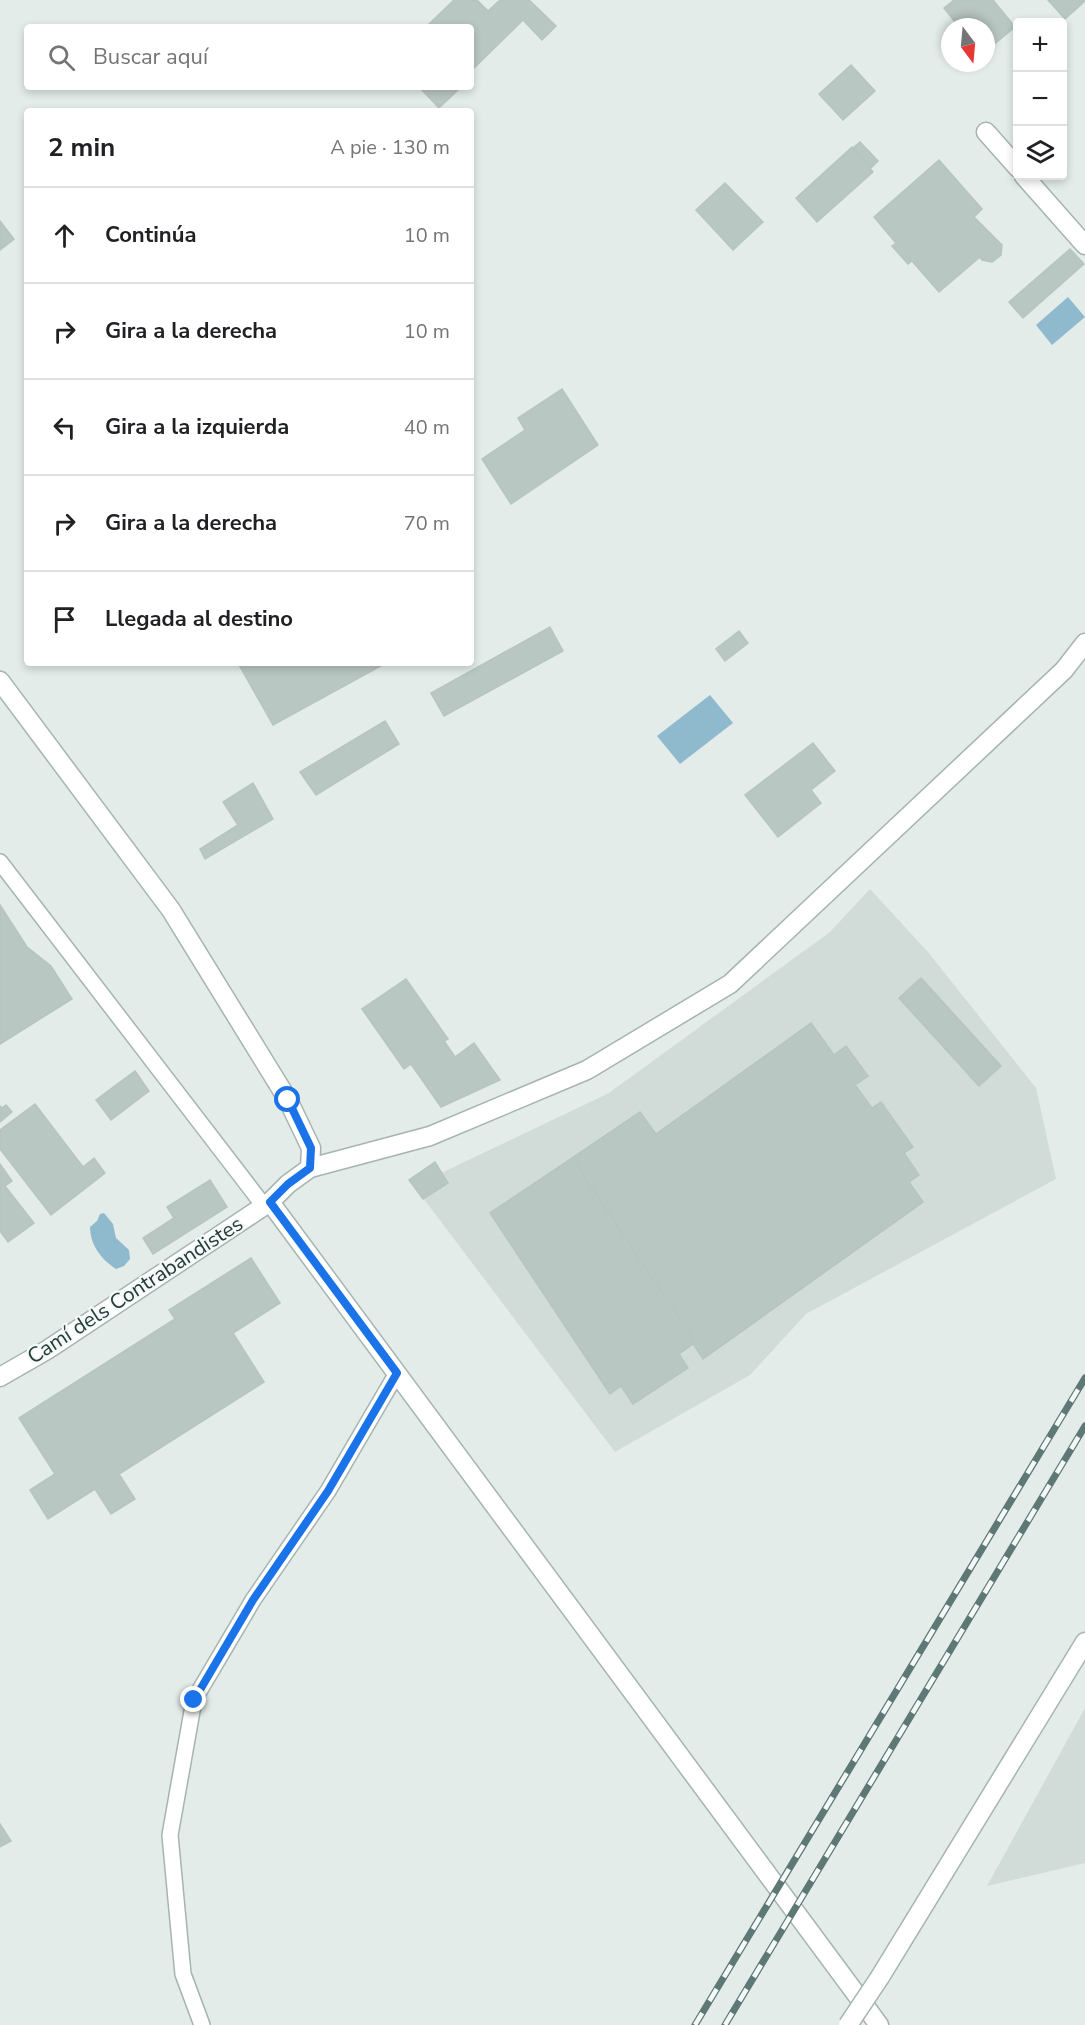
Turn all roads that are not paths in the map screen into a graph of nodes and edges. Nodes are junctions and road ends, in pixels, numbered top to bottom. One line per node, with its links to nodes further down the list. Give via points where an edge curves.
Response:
1 (986, 132): 2 (street)
2 (1013, 163)
3 (1028, 180): 4 (street)
4 (1085, 245)
5 (1085, 643): 8 (street, via 1064,670 730,984 587,1070 430,1136)
6 (0, 681): 8 (street, via 171,910 288,1100 311,1148)
7 (0, 862): 9 (lane)
8 (310, 1168): 9 (street, Camí dels Contrabandistes)
9 (267, 1204): 10 (street); 11 (street, Camí dels Contrabandistes)
10 (397, 1373): 13 (lane, via 328,1491 253,1600 194,1700 170,1835 183,1974); 15 (street)
11 (0, 1377)
12 (1085, 1642): 14 (street, bridge)
13 (202, 2025)
14 (848, 2025)
15 (879, 2025)

